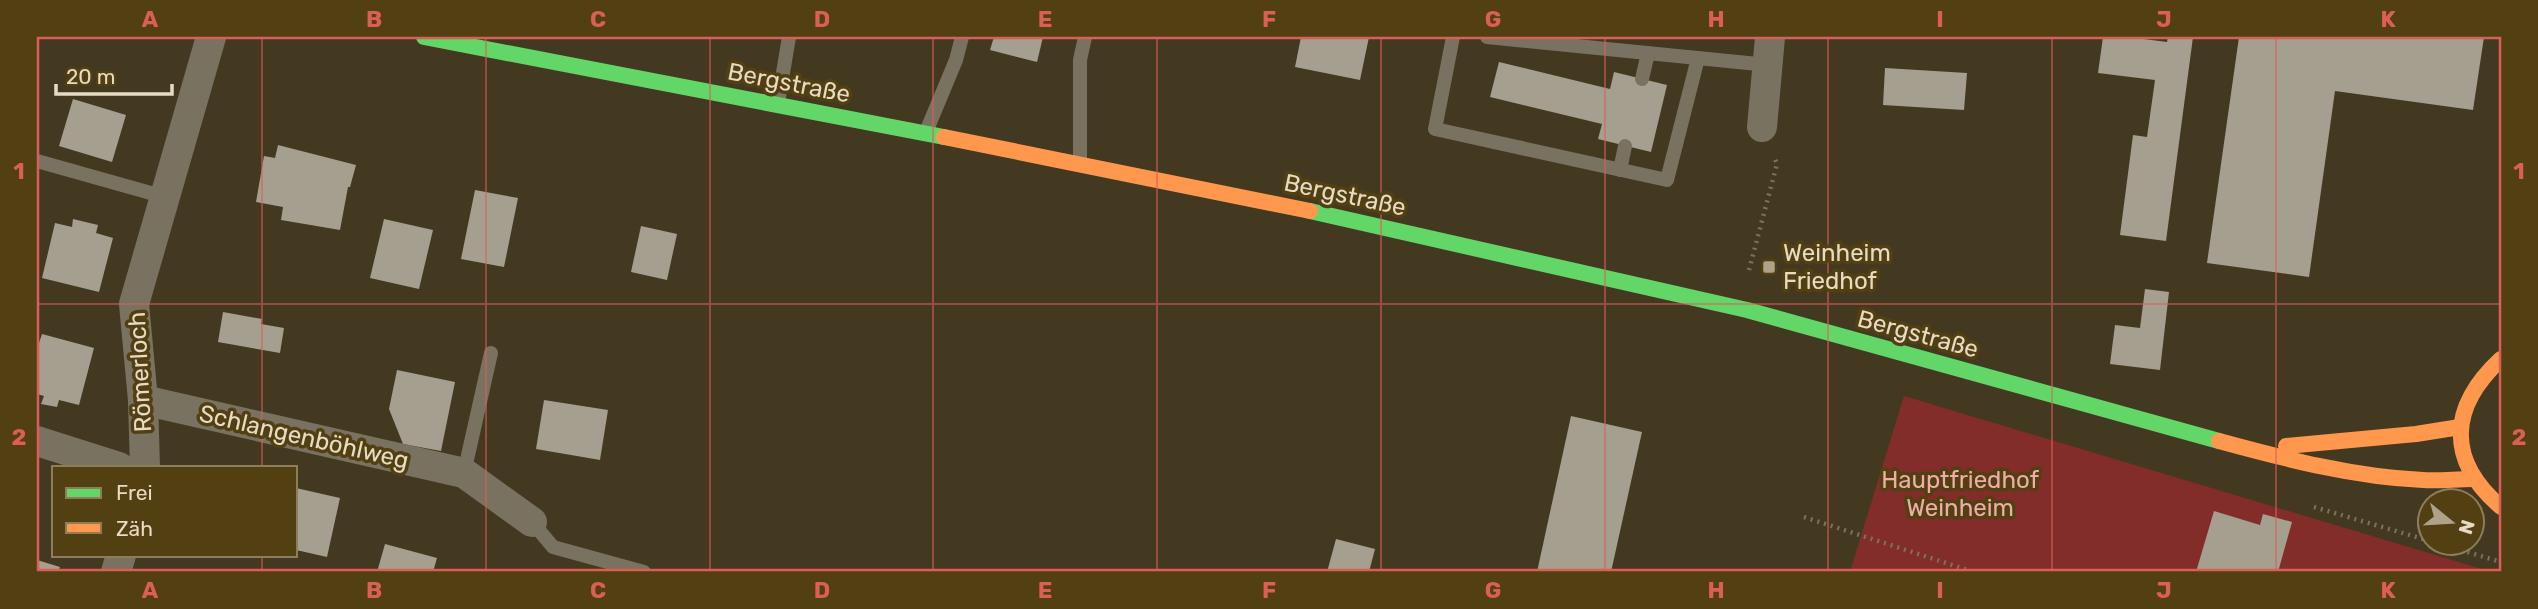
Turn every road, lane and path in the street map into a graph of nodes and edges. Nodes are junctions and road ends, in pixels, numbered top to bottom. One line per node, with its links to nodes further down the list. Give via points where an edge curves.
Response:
1 (211, 37): 19 (street, Römerloch)
2 (424, 37): 12 (main road, Bergstraße)
3 (789, 37): 12 (lane)
4 (962, 37): 14 (lane)
5 (1085, 37): 17 (lane, via 1080,60)
6 (1453, 37): 18 (lane, via 1435,129)
7 (1487, 37): 9 (lane)
8 (1769, 51): 10 (lane); 13 (street)
9 (1648, 53): 10 (lane); 11 (lane)
10 (1698, 58): 18 (lane, via 1667,180)
11 (1642, 79)
12 (778, 104): 14 (main road, Bergstraße)
13 (1762, 127): 20 (path, via 1777,164)
14 (925, 133): 17 (main road, Bergstraße)
15 (1625, 146): 18 (lane)
16 (37, 160): 19 (lane)
17 (1080, 166): 26 (main road, Bergstraße, via 1362,221 1747,310)
18 (1620, 170)
19 (165, 197): 23 (street, Römerloch, via 134,304)
20 (1747, 276)
21 (491, 353): 29 (lane)
22 (2501, 359): 24 (main road, via 2471,391)
23 (143, 400): 28 (street, Römerloch); 29 (street, Schlangenböhlweg)
24 (2460, 427): 26 (main road, Bergstraße); 30 (main road, via 2462,452)
25 (37, 441): 27 (street)
26 (2245, 448): 30 (main road, Bergstraße, via 2377,475)
27 (116, 466)
28 (145, 466)
29 (464, 473): 33 (street, Schlangenböhlweg)
30 (2473, 479): 31 (main road)
31 (2501, 507)
32 (1804, 517): 37 (path)
33 (532, 522): 36 (lane, Schlangenböhlweg, via 553,547)
34 (2481, 556): 35 (path)
35 (2501, 562)
36 (644, 572)
37 (1974, 572)

